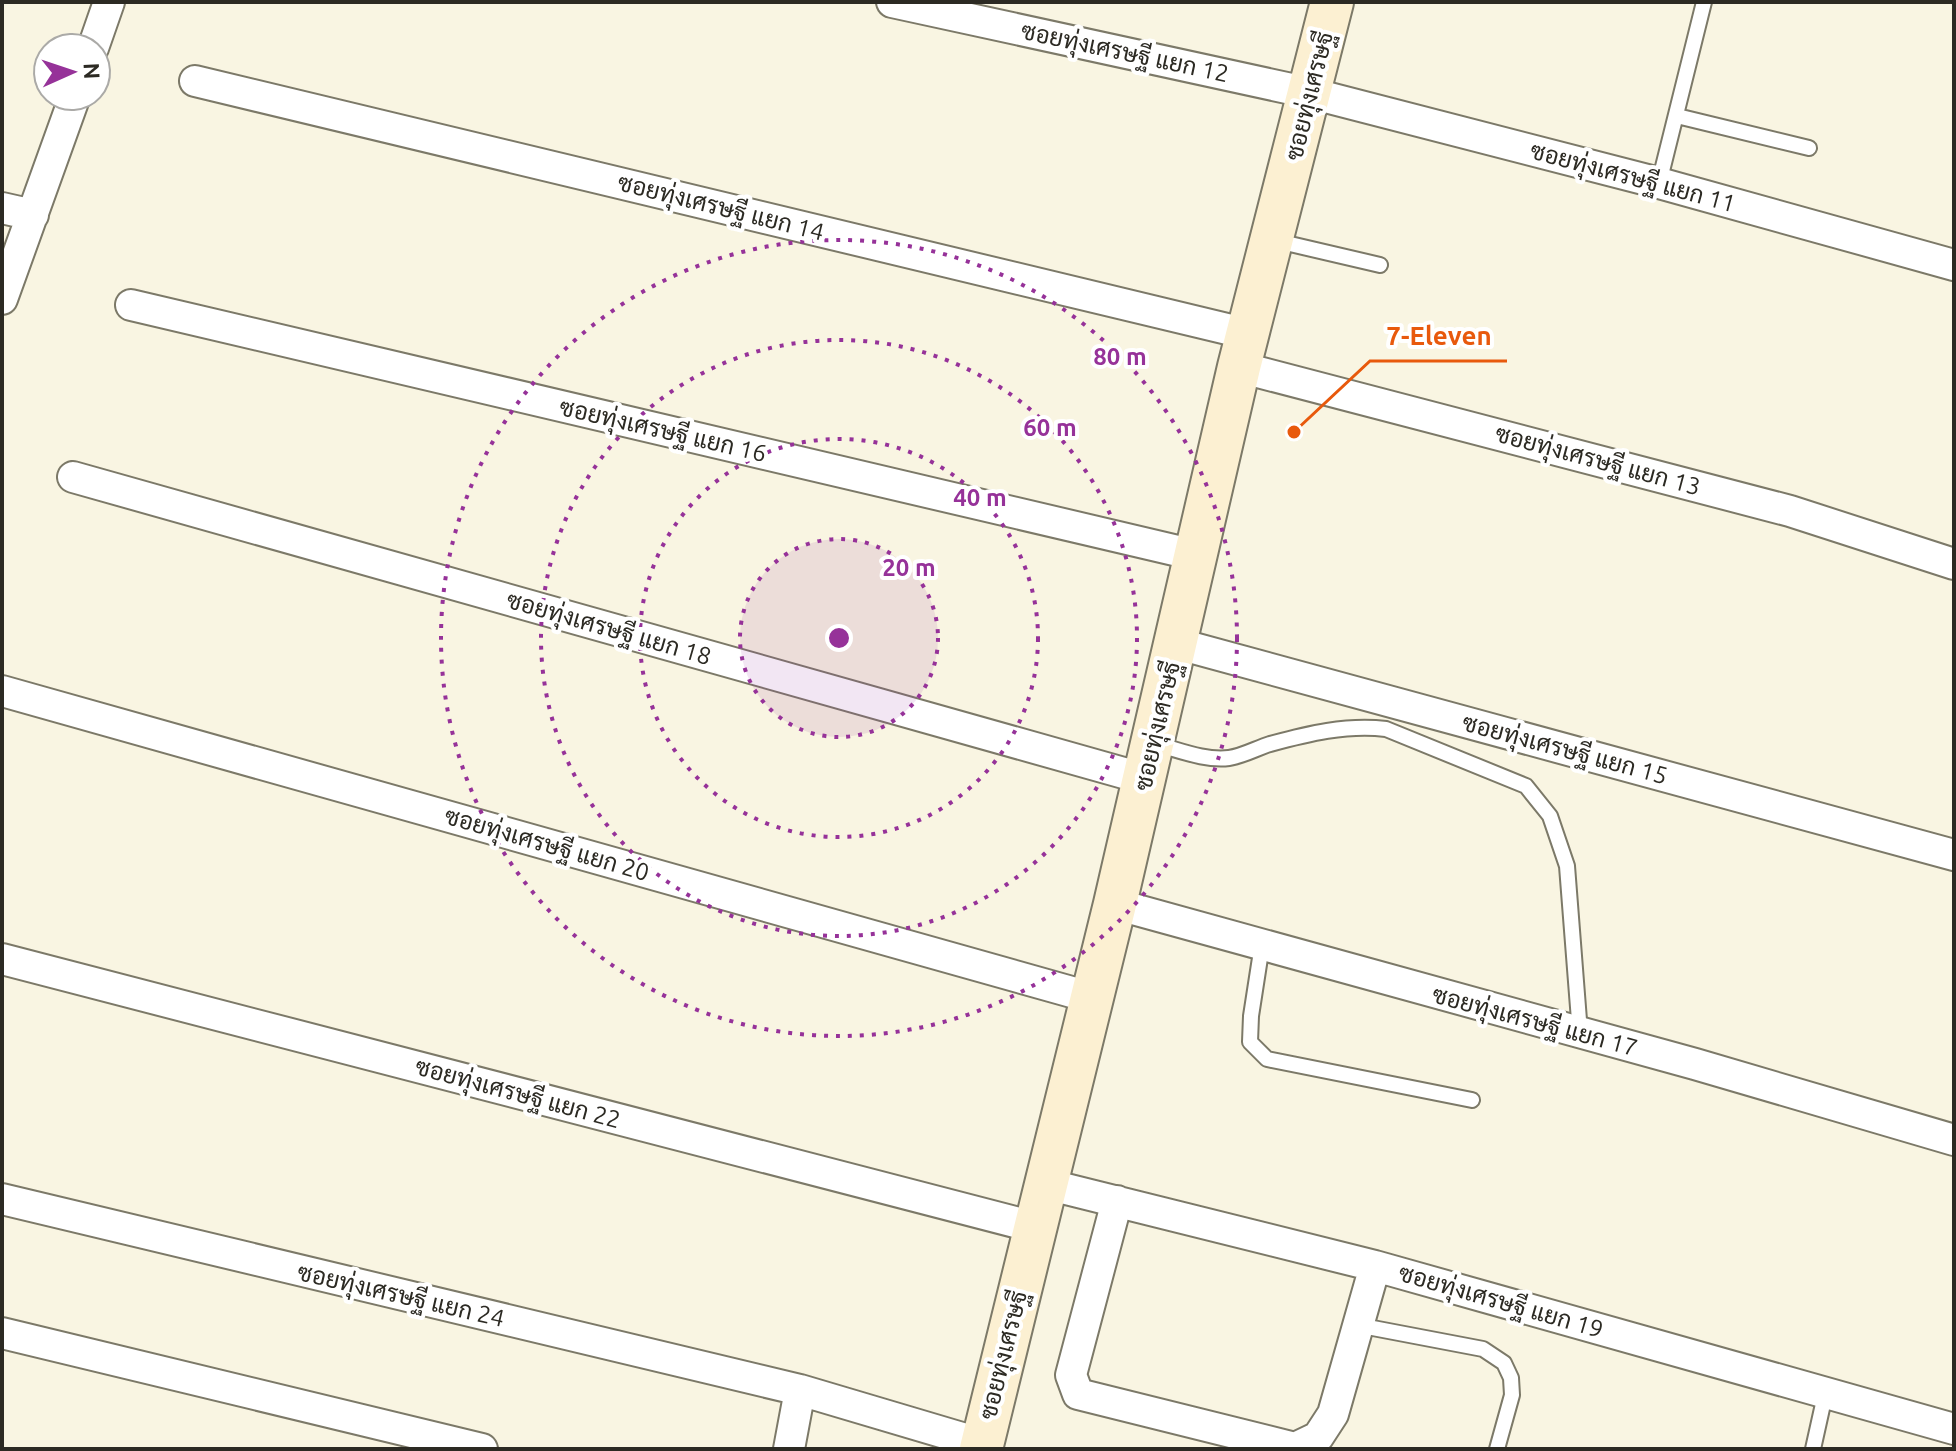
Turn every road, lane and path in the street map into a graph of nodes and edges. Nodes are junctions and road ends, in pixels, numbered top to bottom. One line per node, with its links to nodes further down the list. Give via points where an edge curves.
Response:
1 (109, 2): 5 (street)
2 (892, 2): 7 (street, ซอยทุ่งเศรษฐี แยก 12)
3 (1332, 2): 7 (main road, ซอยทุ่งเศรษฐี)
4 (1704, 2): 9 (lane)
5 (99, 32)
6 (195, 81): 19 (street, ซอยทุ่งเศรษฐี แยก 14)
7 (1310, 93): 11 (street, ซอยทุ่งเศรษฐี แยก 11); 14 (main road, ซอยทุ่งเศรษฐี)
8 (69, 112): 13 (street)
9 (1677, 116): 10 (lane); 11 (lane)
10 (1809, 148)
11 (1659, 183): 16 (street, ซอยทุ่งเศรษฐี แยก 11)
12 (2, 208): 13 (street)
13 (33, 215): 17 (street)
14 (1273, 240): 15 (lane); 19 (main road, ซอยทุ่งเศรษฐี)
15 (1380, 265)
16 (1954, 265)
17 (5, 280)
18 (131, 305): 21 (street, ซอยทุ่งเศรษฐี แยก 16)
19 (1243, 350): 21 (main road, ซอยทุ่งเศรษฐี); 22 (street, ซอยทุ่งเศรษฐี แยก 13)
20 (73, 477): 25 (street, ซอยทุ่งเศรษฐี แยก 18)
21 (1195, 555): 23 (main road, ซอยทุ่งเศรษฐี)
22 (1954, 564)
23 (1175, 643): 25 (main road, ซอยทุ่งเศรษฐี); 26 (street, ซอยทุ่งเศรษฐี แยก 15)
24 (2, 691): 30 (street, ซอยทุ่งเศรษฐี แยก 20)
25 (1149, 761): 27 (main road, ซอยทุ่งเศรษฐี); 31 (lane, via 1230,758 1362,726 1386,729 1526,786 1550,816 1567,866)
26 (1954, 855)
27 (1115, 904): 28 (street, ซอยทุ่งเศรษฐี แยก 17); 30 (main road, ซอยทุ่งเศรษฐี)
28 (1262, 945): 31 (street, ซอยทุ่งเศรษฐี แยก 17); 32 (lane, via 1250,1042 1267,1059)
29 (2, 959): 37 (street, ซอยทุ่งเศรษฐี แยก 22)
30 (1093, 998): 34 (main road, ซอยทุ่งเศรษฐี)
31 (1580, 1033): 33 (street, ซอยทุ่งเศรษฐี แยก 17)
32 (1472, 1100)
33 (1954, 1139)
34 (1046, 1184): 36 (street, ซอยทุ่งเศรษฐี แยก 19); 37 (main road, ซอยทุ่งเศรษฐี)
35 (2, 1199): 41 (street, ซอยทุ่งเศรษฐี แยก 24)
36 (1117, 1201): 38 (street, ซอยทุ่งเศรษฐี แยก 19); 39 (street, via 1071,1375 1078,1394 1295,1448 1318,1437 1333,1414)
37 (1034, 1227): 44 (main road, ซอยทุ่งเศรษฐี)
38 (1375, 1266): 39 (street); 42 (street, ซอยทุ่งเศรษฐี แยก 19)
39 (1356, 1325): 47 (lane, via 1483,1349 1504,1363 1512,1395)
40 (2, 1333): 45 (street)
41 (800, 1390): 44 (street, ซอยทุ่งเศรษฐี แยก 24); 46 (street)
42 (1825, 1395): 43 (street, ซอยทุ่งเศรษฐี แยก 19); 48 (lane)
43 (1954, 1429)
44 (981, 1446)
45 (482, 1449)
46 (789, 1449)
47 (1497, 1449)
48 (1813, 1449)

